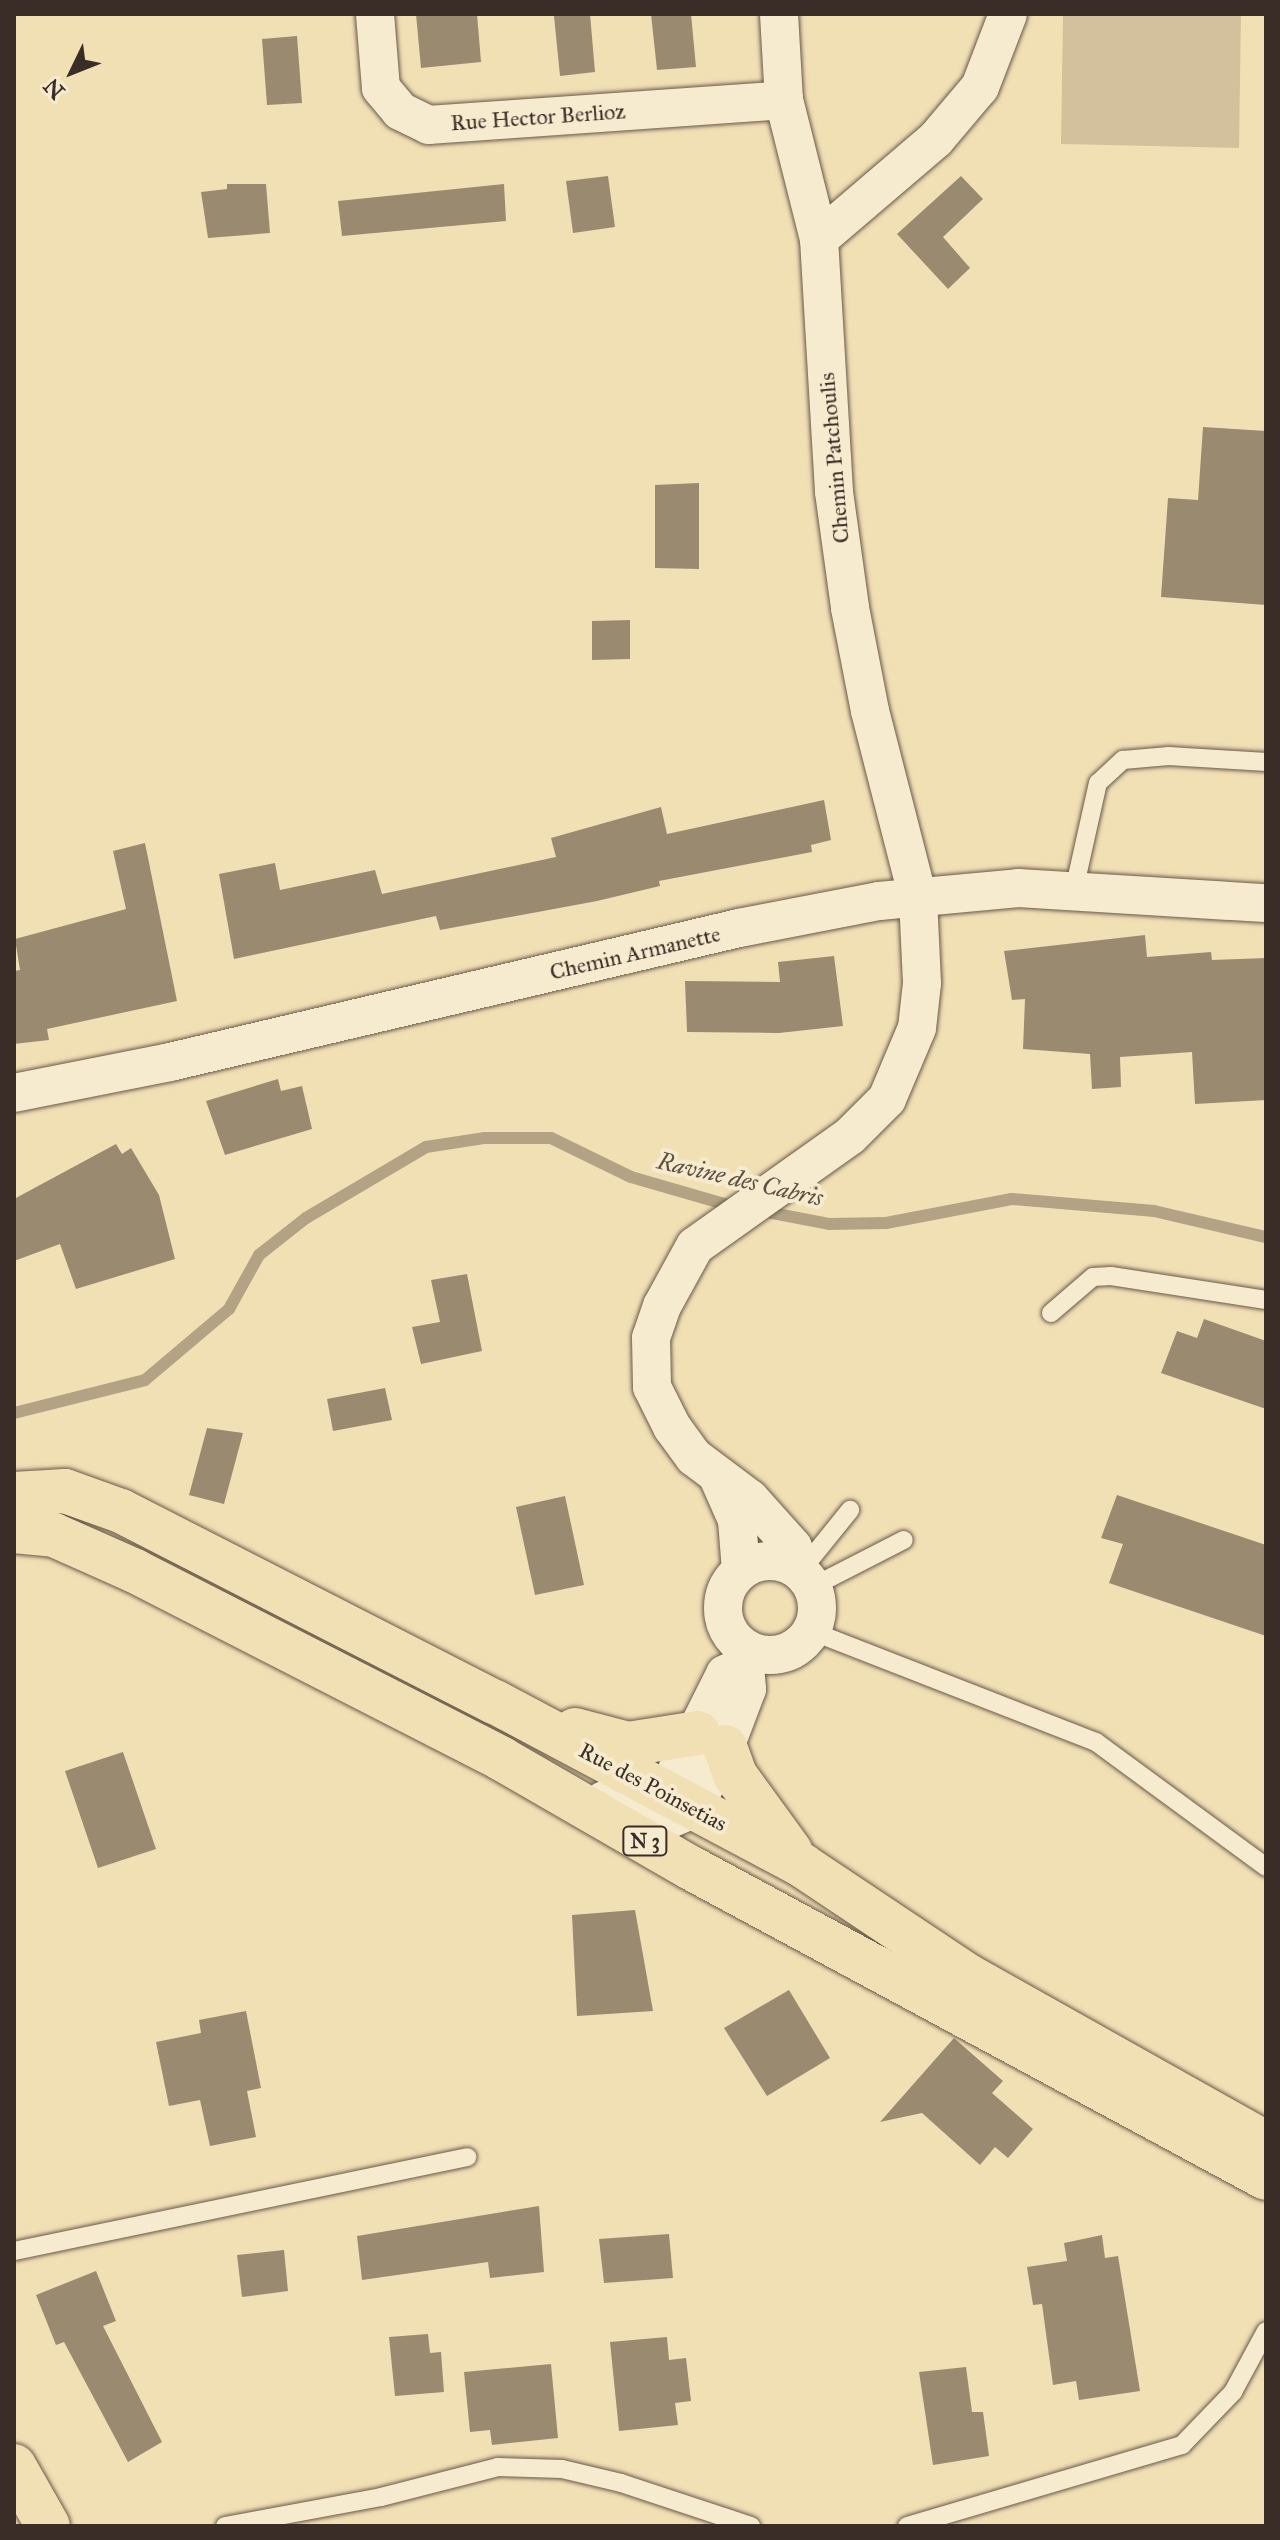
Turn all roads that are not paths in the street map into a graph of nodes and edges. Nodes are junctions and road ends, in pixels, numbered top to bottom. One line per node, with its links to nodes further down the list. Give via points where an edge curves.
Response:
1 (375, 14): 4 (street, Rue Hector Berlioz, via 381,88 400,111 429,125)
2 (779, 14): 4 (street, Chemin Patchoulis)
3 (1008, 14): 5 (street, via 980,87 936,139)
4 (784, 100): 5 (street, Chemin Patchoulis)
5 (819, 239): 8 (street, Chemin Patchoulis, via 834,492 850,608 870,711)
6 (1266, 762): 7 (lane, via 1169,756 1123,760 1098,783)
7 (1074, 890): 8 (street, Chemin Armanette, via 1018,888); 9 (street, Chemin Armanette)
8 (918, 898): 10 (street, Chemin Armanette, via 739,928 170,1062); 13 (street, Chemin Patchoulis, via 922,983 917,1028 887,1099 850,1136 695,1246 651,1338 652,1387 694,1457)
9 (1266, 903)
10 (14, 1093)
11 (1266, 1300): 12 (lane, via 1093,1277)
12 (1051, 1313)
13 (719, 1479): 18 (street, via 737,1520); 19 (street, via 750,1499 793,1547)
14 (14, 1494): 22 (main road, Rue des Poinsetias / N 3, via 65,1491 121,1511)
15 (850, 1510): 19 (lane)
16 (14, 1531): 24 (main road, N 3, via 54,1535 135,1571)
17 (904, 1540): 19 (lane)
18 (741, 1571): 19 (street, via 763,1560); 21 (street, via 727,1588 724,1617)
19 (806, 1580): 20 (street, via 817,1609)
20 (811, 1631): 21 (street, via 794,1649); 27 (lane, via 1096,1742)
21 (750, 1659): 23 (street, via 747,1689)
22 (495, 1702): 23 (main road, via 628,1744); 25 (main road, Rue des Poinsetias / N 3)
23 (712, 1740): 25 (street); 26 (main road)
24 (502, 1759): 25 (street, via 546,1769 634,1815); 28 (main road, N 3)
25 (674, 1808): 26 (main road, Rue des Poinsetias / N 3); 28 (street)
26 (803, 1866): 29 (main road, Rue des Poinsetias / N 3, via 968,1976)
27 (1266, 1867)
28 (691, 1868): 31 (main road, N 3)
29 (1266, 2143)
30 (467, 2157): 32 (lane)
31 (1266, 2178)
32 (14, 2251)
33 (1266, 2331): 38 (lane, via 1233,2392 1182,2445)
34 (14, 2466): 35 (main road)
35 (48, 2526)
36 (225, 2526): 37 (lane, via 381,2497 498,2467 562,2469)
37 (751, 2526)
38 (907, 2526)

